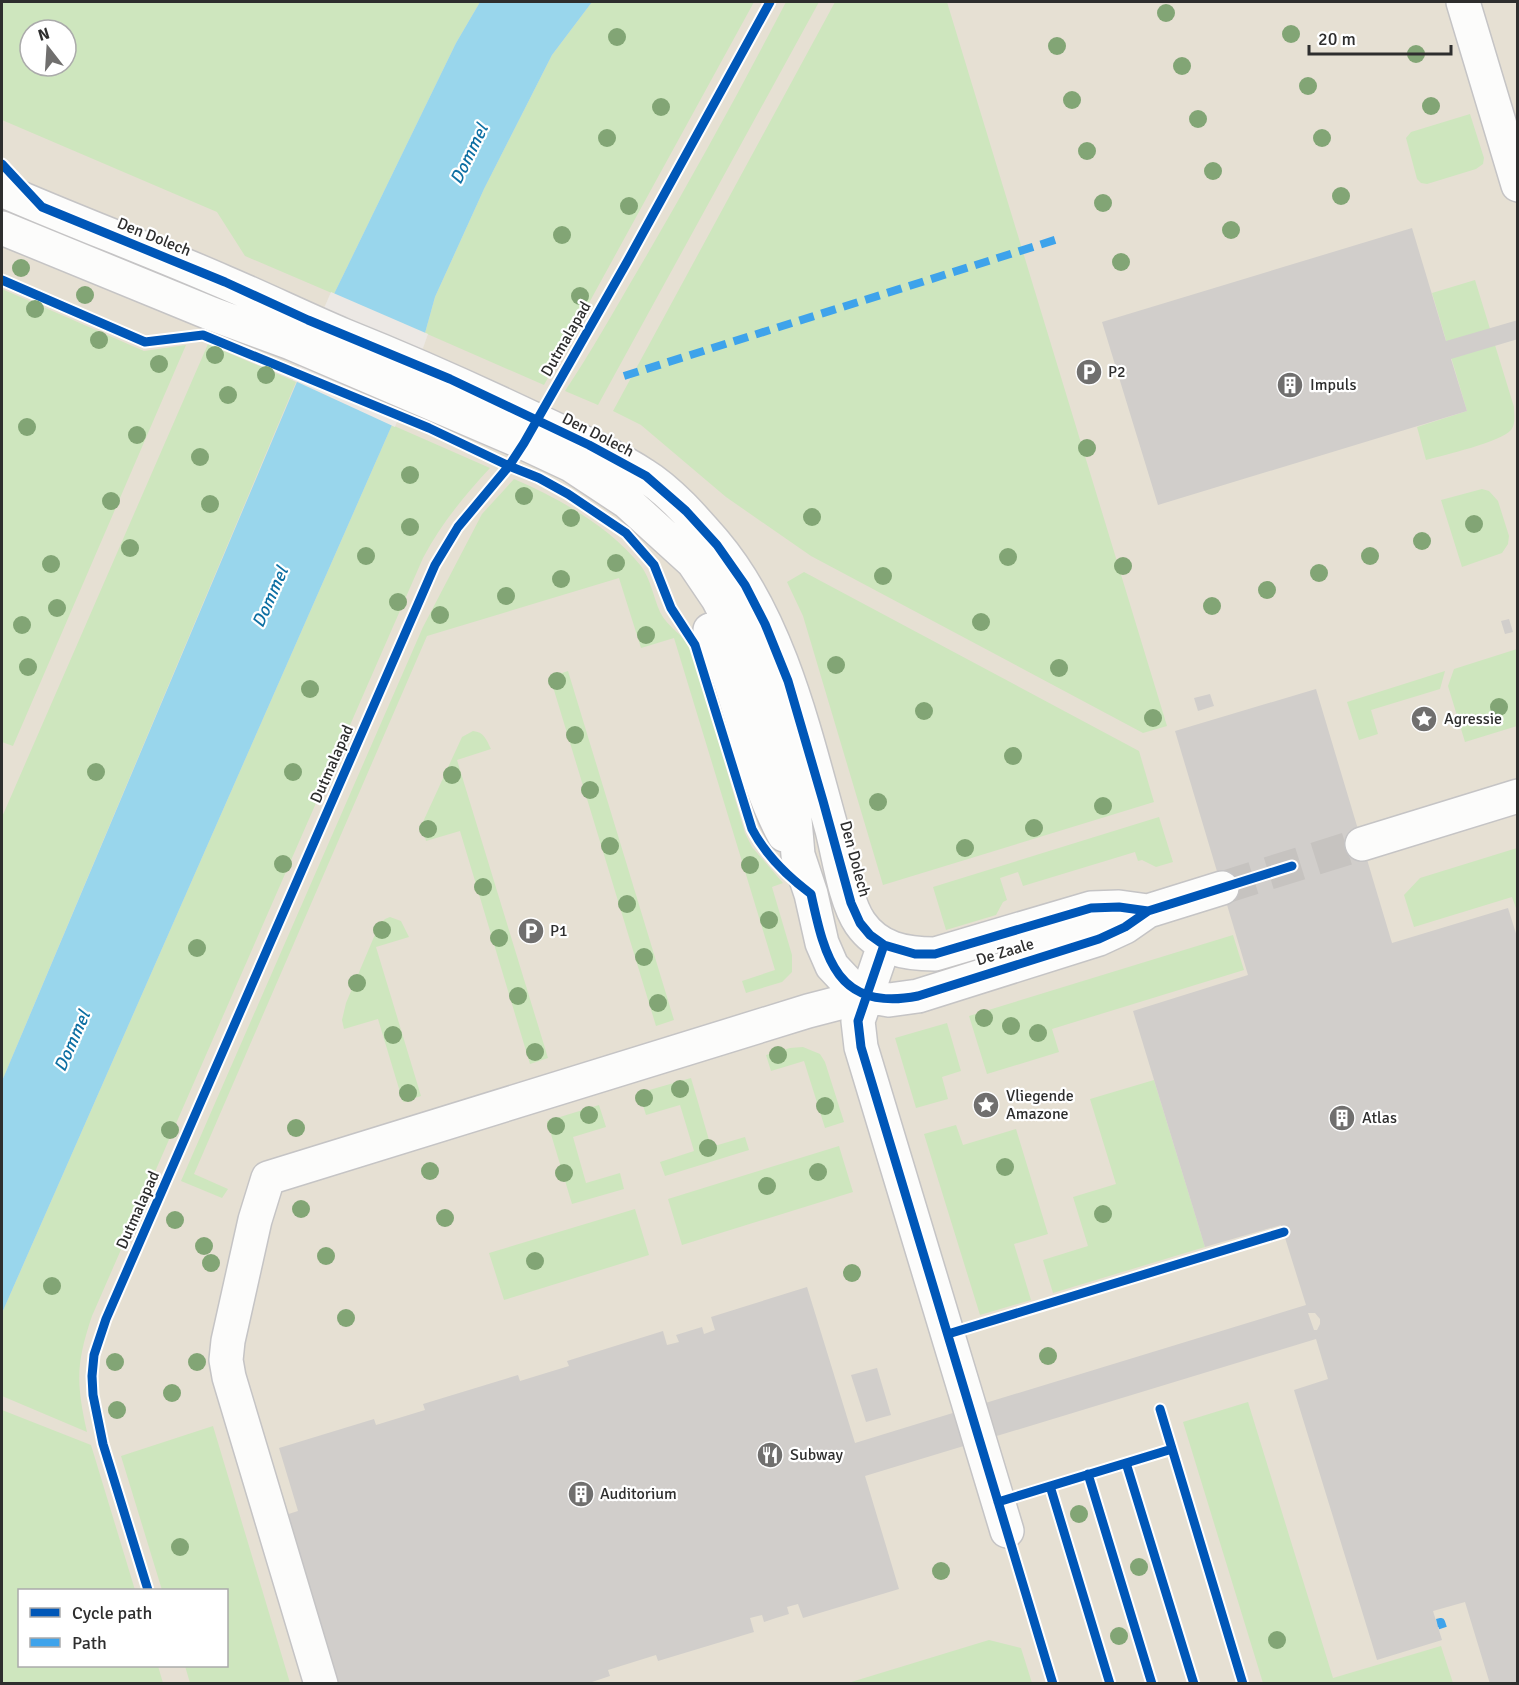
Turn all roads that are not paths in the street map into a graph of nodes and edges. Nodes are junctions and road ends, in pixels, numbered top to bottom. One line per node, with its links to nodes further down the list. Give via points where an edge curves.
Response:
1 (1463, 2): 2 (street)
2 (1518, 185)
3 (2, 190): 5 (street, Den Dolech, via 225,282)
4 (2, 228): 5 (street, Den Dolech, via 212,314)
5 (300, 332): 6 (street, Den Dolech)
6 (442, 392): 11 (street, Den Dolech, via 589,445 646,476 717,545 745,585 788,681 855,914 870,935); 12 (street, Den Dolech, via 571,465 627,502 668,539 718,647 773,814 798,855 822,943 832,966)
7 (1518, 796): 8 (street)
8 (1362, 844)
9 (1222, 888): 10 (street, De Zaale)
10 (1148, 911): 11 (street, De Zaale, via 1090,908 935,954 915,954); 12 (street, De Zaale, via 1099,939 918,996 889,1000)
11 (884, 945): 12 (street)
12 (866, 996): 13 (street, via 858,1021 861,1047); 14 (street, via 268,1178 255,1220 226,1359)
13 (1007, 1531)
14 (321, 1683)

